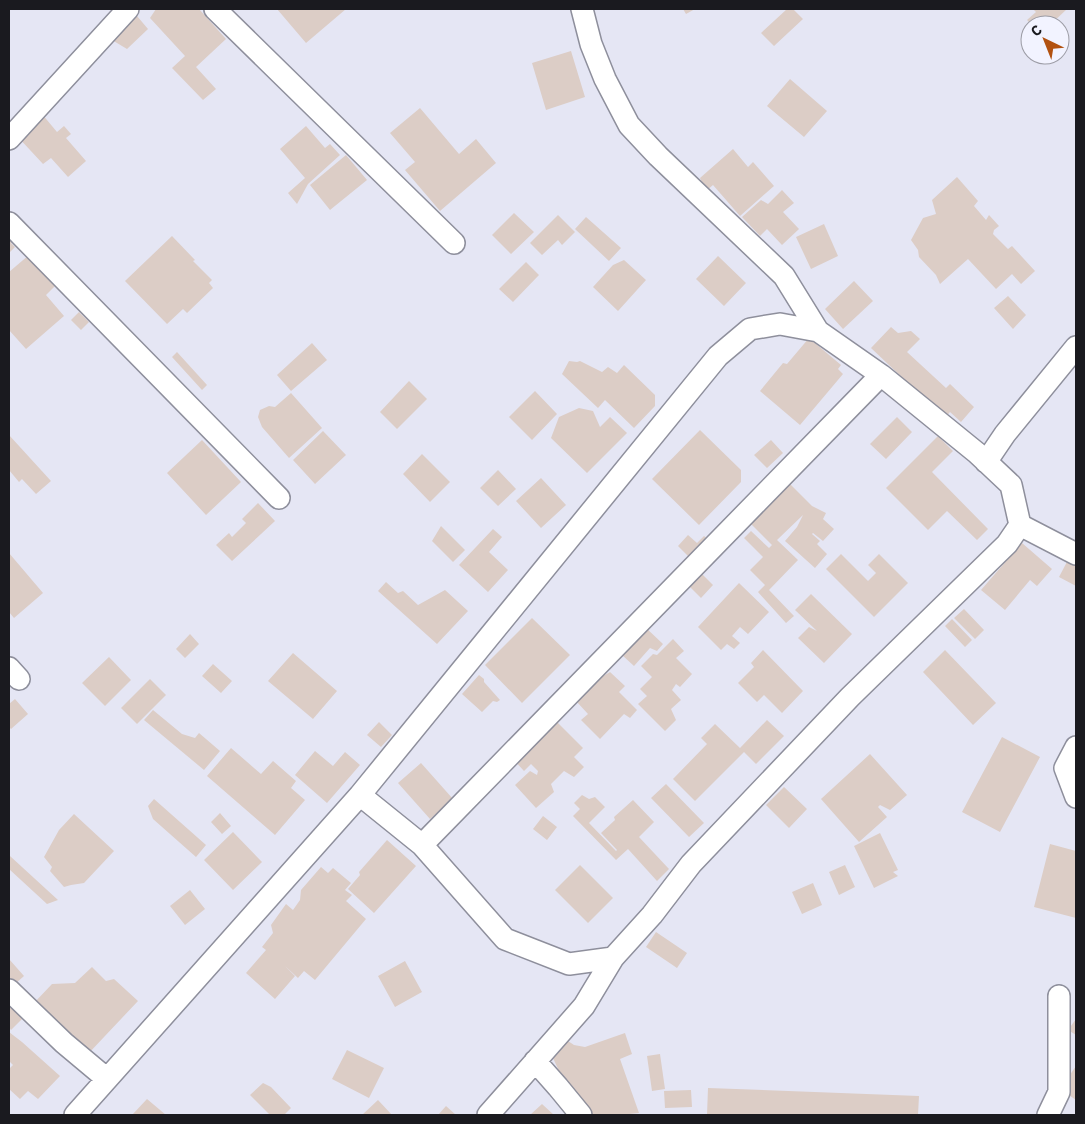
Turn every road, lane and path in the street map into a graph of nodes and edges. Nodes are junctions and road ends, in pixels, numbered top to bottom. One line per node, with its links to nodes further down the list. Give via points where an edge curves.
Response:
1 (128, 9): 4 (street)
2 (215, 9): 6 (street)
3 (582, 9): 7 (street, via 605,79 629,125 784,276)
4 (9, 139)
5 (9, 223): 11 (street)
6 (454, 244)
7 (818, 331): 9 (street); 15 (street, via 780,324 750,329 718,356)
8 (1076, 347): 10 (street)
9 (881, 375): 10 (street); 17 (street)
10 (986, 462): 12 (street, via 1011,485)
11 (279, 498)
12 (1020, 525): 13 (street); 18 (street, via 1007,544 850,697 691,864 652,915)
13 (1076, 554)
14 (1076, 747): 16 (street, via 1065,768)
15 (360, 796): 17 (street); 22 (street)
16 (1076, 797)
17 (422, 845): 18 (street, via 506,939 569,964)
18 (613, 958): 21 (street, via 584,1006)
19 (9, 990): 22 (street)
20 (1059, 996): 26 (street, via 1059,1092)
21 (535, 1061): 24 (street); 25 (street)
22 (107, 1080): 23 (street)
23 (75, 1115)
24 (488, 1115)
25 (581, 1115)
26 (1048, 1115)

